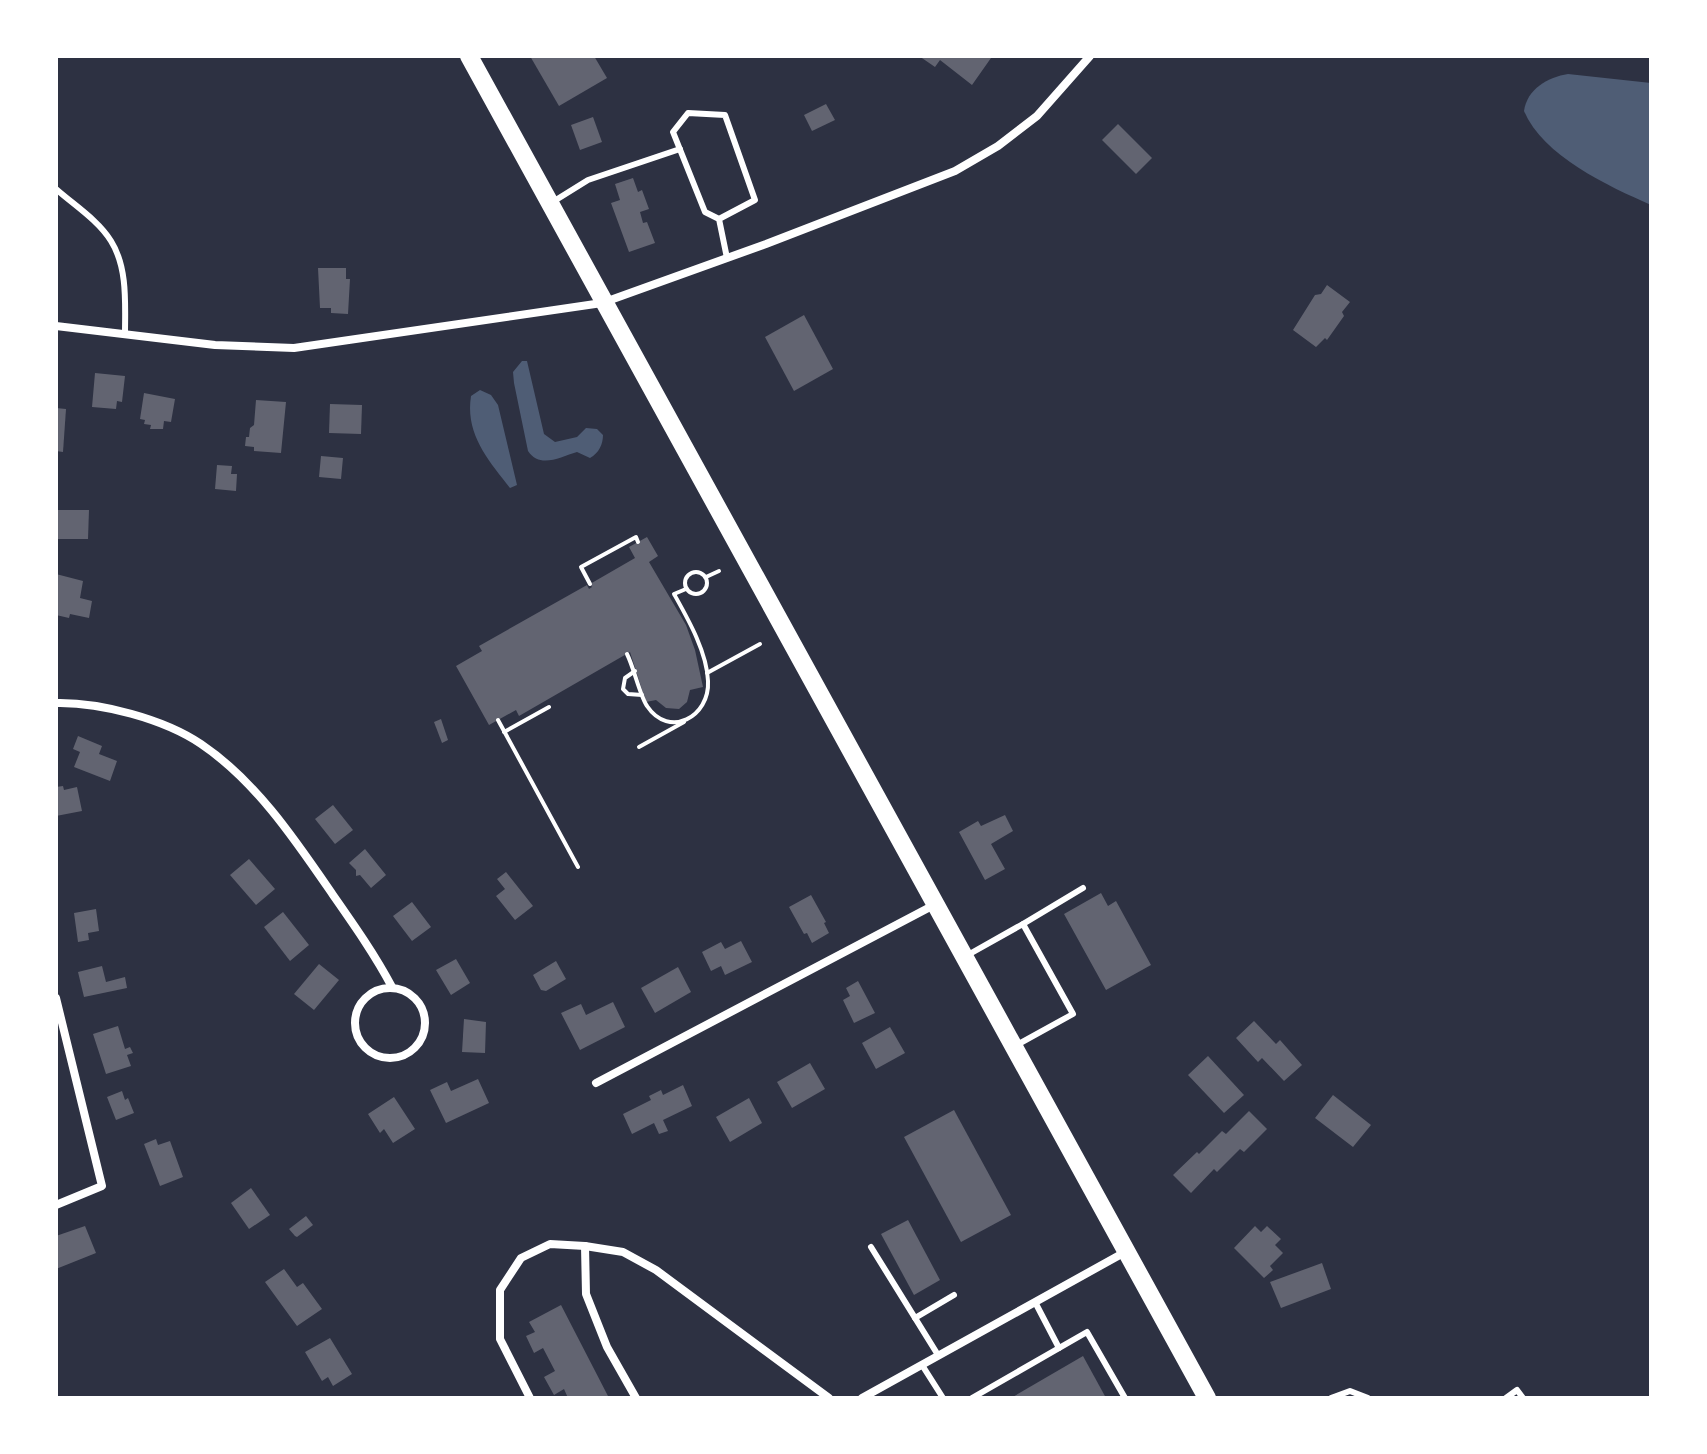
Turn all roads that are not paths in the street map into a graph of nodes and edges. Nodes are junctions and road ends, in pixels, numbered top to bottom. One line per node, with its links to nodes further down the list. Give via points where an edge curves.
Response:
1 (469, 56): 5 (main road)
2 (1090, 56): 7 (street, via 1037,116 955,171)
3 (680, 149): 5 (lane, via 588,180); 6 (lane, via 705,212); 6 (lane, via 673,132 688,113 725,115 755,200)
4 (56, 189): 10 (lane, via 114,245 124,287)
5 (549, 204): 8 (main road)
6 (719, 219): 7 (lane)
7 (727, 258): 8 (street)
8 (602, 303): 10 (street, via 294,348); 13 (main road)
9 (56, 326): 10 (street)
10 (125, 334)
11 (56, 703): 16 (street, via 81,702 155,723 199,742 232,768 307,857)
12 (1083, 888): 14 (lane)
13 (934, 905): 15 (main road); 19 (street)
14 (1023, 924): 15 (lane); 18 (lane, via 1073,1014)
15 (964, 957): 18 (main road)
16 (392, 987): 16 (street, via 367,997 355,1021 365,1047 389,1058 414,1048 426,1024 416,999)
17 (56, 998): 20 (street, via 102,1186)
18 (1014, 1047): 23 (main road)
19 (596, 1083)
20 (56, 1205)
21 (585, 1246): 30 (street, via 550,1244 521,1258 500,1290 500,1339); 31 (street, via 586,1294 607,1347); 32 (street, via 623,1252 656,1270)
22 (871, 1247): 26 (lane)
23 (1127, 1251): 25 (street); 37 (main road)
24 (954, 1295): 26 (lane)
25 (1035, 1302): 27 (lane); 28 (street)
26 (915, 1318): 28 (lane)
27 (1059, 1348): 35 (lane); 36 (lane, via 1087,1332)
28 (938, 1355): 29 (street)
29 (922, 1365): 33 (street); 34 (lane)
30 (530, 1398)
31 (636, 1398)
32 (829, 1398)
33 (862, 1398)
34 (943, 1398)
35 (972, 1398)
36 (1125, 1398)
37 (1207, 1398)
38 (1331, 1398): 39 (lane, via 1350,1391)
39 (1368, 1398)
40 (1506, 1398): 41 (lane, via 1517,1390)
41 (1523, 1398)

